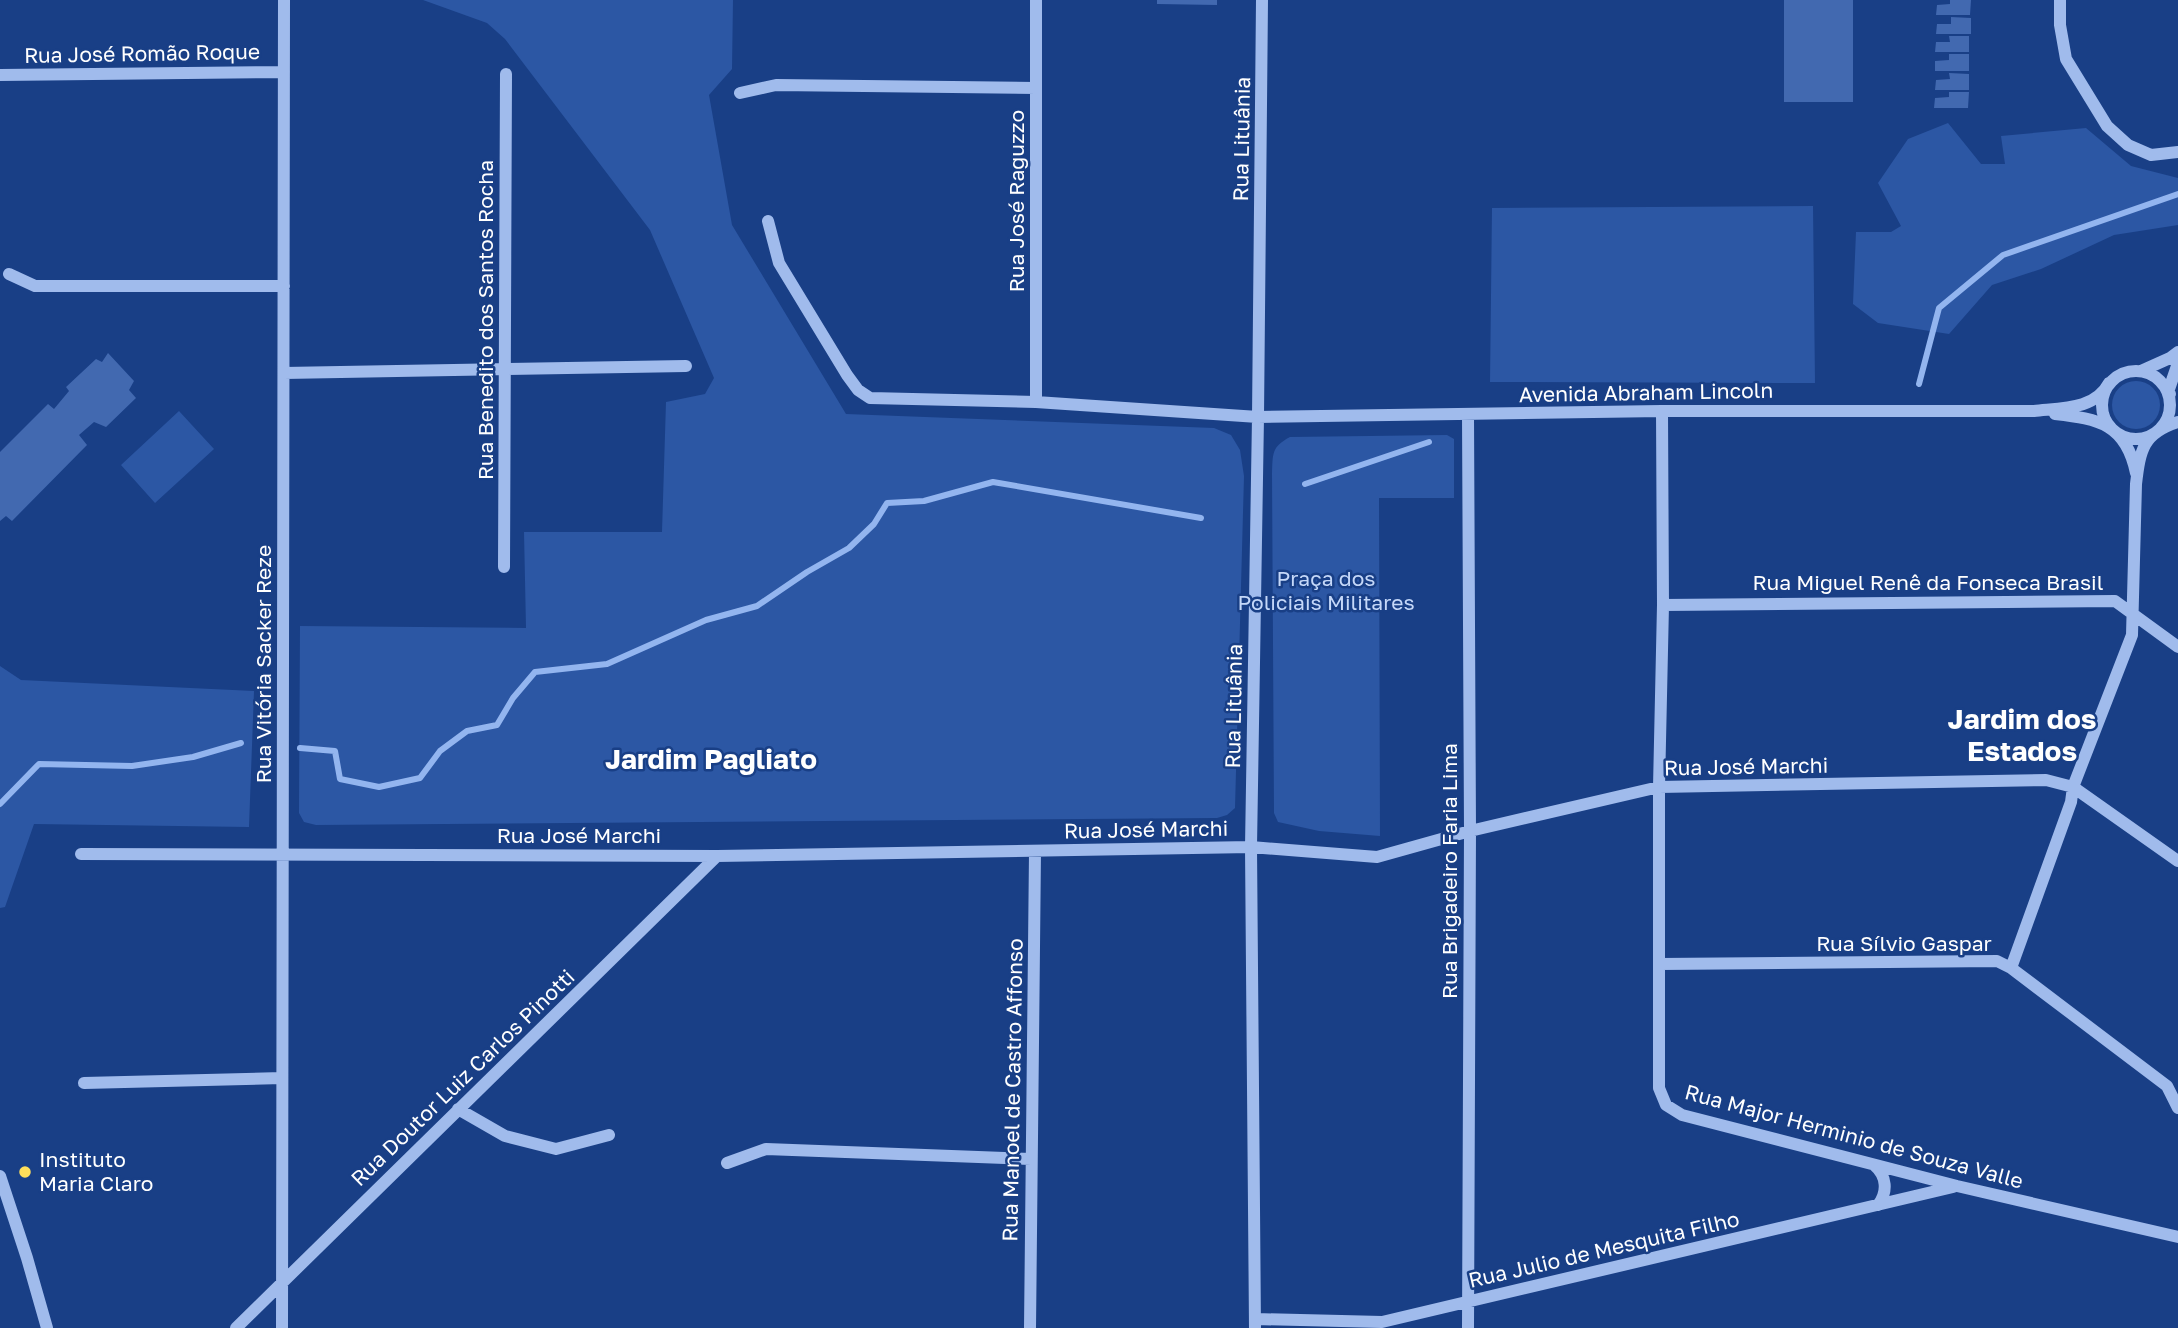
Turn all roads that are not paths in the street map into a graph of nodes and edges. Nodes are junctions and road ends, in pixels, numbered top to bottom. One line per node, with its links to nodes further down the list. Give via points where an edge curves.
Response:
1 (284, 0): 5 (street, Rua Vitória Sacker Reze)
2 (1036, 0): 8 (street, Rua José Raguzzo)
3 (1262, 0): 26 (street, Rua Lituânia)
4 (2061, 0): 10 (street, via 2066,59 2108,126 2128,145 2151,155)
5 (284, 72): 7 (street, Rua José Romão Roque); 13 (street, Rua Vitória Sacker Reze)
6 (506, 74): 17 (street, Rua Benedito dos Santos Rocha)
7 (0, 75)
8 (1037, 88): 9 (street, via 776,85); 22 (street, Rua José Raguzzo)
9 (740, 93)
10 (2178, 152)
11 (768, 221): 22 (street, Avenida Abraham Lincoln, via 779,263 858,390 870,398)
12 (9, 274): 13 (street, via 35,286)
13 (284, 286): 19 (street, Rua Vitória Sacker Reze)
14 (2178, 352): 18 (street)
15 (2178, 363): 21 (street)
16 (686, 366): 17 (street)
17 (505, 369): 19 (street); 31 (street, Rua Benedito dos Santos Rocha)
18 (2141, 371): 20 (street, via 2118,375); 21 (street, via 2162,382)
19 (284, 373): 41 (street, Rua Vitória Sacker Reze)
20 (2106, 388): 24 (street, Avenida Abraham Lincoln, via 2077,407); 28 (street, via 2103,415)
21 (2173, 396): 29 (street, via 2167,421)
22 (1036, 402): 26 (street, Avenida Abraham Lincoln)
23 (1662, 411): 24 (street, Avenida Abraham Lincoln); 25 (street, Avenida Abraham Lincoln); 32 (street, Rua Major Herminio de Souza Valle)
24 (2034, 411): 28 (street, Avenida Abraham Lincoln, via 2093,419)
25 (1468, 415): 26 (street, Avenida Abraham Lincoln); 37 (street, Rua Brigadeiro Faria Lima)
26 (1258, 417): 38 (street, Rua Lituânia)
27 (2178, 422): 29 (street)
28 (2113, 430): 29 (street, via 2135,440); 30 (street, via 2130,454)
29 (2155, 432): 30 (street, via 2141,452)
30 (2136, 484): 33 (street)
31 (503, 567)
32 (1663, 605): 33 (street, Rua Miguel Renê da Fonseca Brasil, via 2115,601); 35 (street, Rua Major Herminio de Souza Valle)
33 (2134, 616): 34 (street, Rua Miguel Renê da Fonseca Brasil); 36 (street, via 2132,635)
34 (2178, 647)
35 (1659, 787): 36 (street, Rua José Marchi, via 2046,780); 37 (street, Rua José Marchi); 44 (street, Rua Major Herminio de Souza Valle)
36 (2073, 787): 43 (street, Rua José Marchi); 45 (street)
37 (1470, 831): 38 (street, Rua José Marchi, via 1377,857); 59 (street, Rua Brigadeiro Faria Lima)
38 (1251, 847): 39 (street, Rua José Marchi); 60 (street, Rua Lituânia)
39 (1035, 852): 42 (street, Rua José Marchi); 51 (street, Rua Manoel de Castro Affonso)
40 (81, 854): 41 (street, Rua José Marchi)
41 (283, 855): 42 (street, Rua José Marchi); 46 (street, Rua Vitória Sacker Reze)
42 (717, 856): 49 (street, Rua Doutor Luiz Carlos Pinotti)
43 (2178, 861)
44 (1660, 964): 45 (street, Rua Sílvio Gaspar, via 1997,961); 53 (street, Rua Major Herminio de Souza Valle, via 1660,1088 1666,1105 1682,1115)
45 (2011, 968): 48 (street, Rua Sílvio Gaspar, via 2167,1086)
46 (282, 1078): 47 (street); 58 (street, Rua Vitória Sacker Reze)
47 (85, 1083)
48 (2178, 1108)
49 (458, 1109): 50 (street, via 505,1136 556,1149); 58 (street, Rua Doutor Luiz Carlos Pinotti)
50 (609, 1135)
51 (1031, 1159): 52 (street, via 766,1149); 64 (street, Rua Manoel de Castro Affonso)
52 (727, 1163)
53 (1874, 1165): 55 (street, Rua Major Herminio de Souza Valle); 56 (street, via 1882,1171 1885,1183 1885,1196)
54 (0, 1176): 61 (street)
55 (1957, 1186): 56 (street, Rua Julio de Mesquita Filho); 57 (street, Rua Major Herminio de Souza Valle)
56 (1878, 1205): 59 (street, Rua Julio de Mesquita Filho)
57 (2178, 1237)
58 (282, 1283): 62 (street, Rua Doutor Luiz Carlos Pinotti); 63 (street, Rua Vitória Sacker Reze)
59 (1469, 1302): 60 (street, Rua Julio de Mesquita Filho, via 1382,1322); 65 (street, Rua Brigadeiro Faria Lima)
60 (1255, 1323)
61 (47, 1328)
62 (236, 1328)
63 (282, 1328)
64 (1030, 1328)
65 (1468, 1328)

